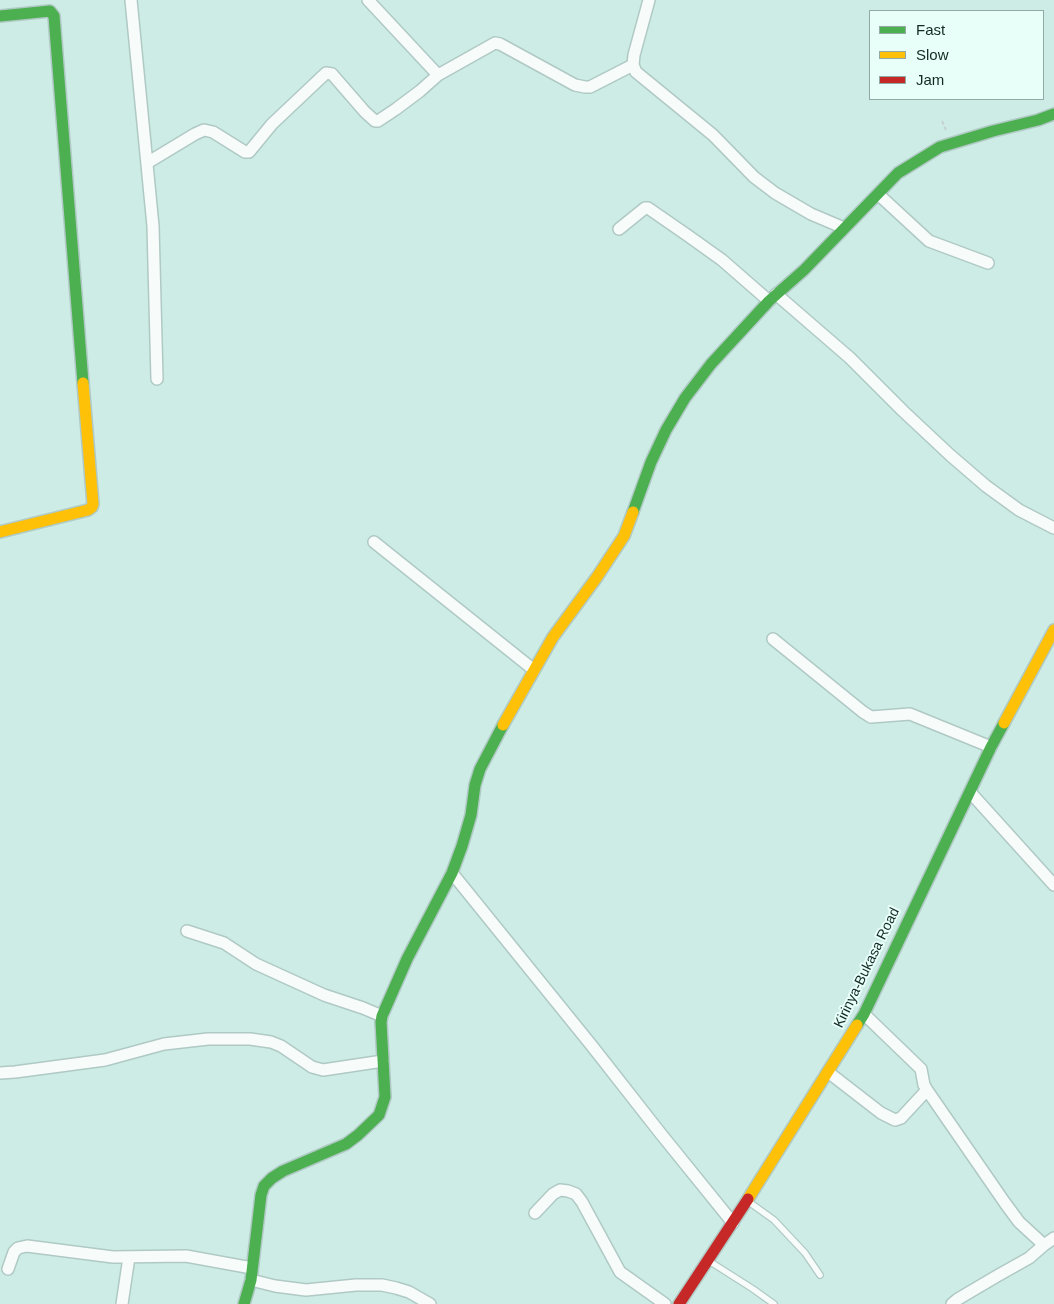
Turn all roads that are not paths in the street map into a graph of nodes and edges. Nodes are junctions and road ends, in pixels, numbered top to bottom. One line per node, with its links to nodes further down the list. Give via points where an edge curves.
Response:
1 (131, 0): 8 (street)
2 (368, 0): 6 (street)
3 (649, 0): 5 (street)
4 (0, 16): 16 (street, via 50,11 54,16 93,504 88,510)
5 (633, 65): 6 (street, via 585,87 575,85 497,43); 10 (street, via 636,72 713,135 754,177 811,214)
6 (438, 75): 8 (street, via 375,122 332,74 326,73 272,124 249,152 204,130)
7 (1054, 114): 9 (street, via 940,147 898,173)
8 (148, 163): 14 (street)
9 (878, 194): 10 (street); 12 (street, via 929,241)
10 (844, 228): 13 (street)
11 (619, 229): 13 (street, via 648,208)
12 (988, 264)
13 (773, 298): 15 (street, via 850,358 979,480 1019,510); 20 (street, via 711,364 685,398 651,462 624,536 553,637)
14 (157, 379)
15 (1054, 528)
16 (0, 532)
17 (374, 542): 20 (street)
18 (1054, 630): 21 (street, Kirinya-Bukasa Road)
19 (774, 639): 21 (street, via 871,717 910,714)
20 (534, 670): 23 (street, via 480,769 467,831)
21 (991, 747): 22 (street, Kirinya-Bukasa Road)
22 (970, 792): 24 (street); 26 (street, Kirinya-Bukasa Road)
23 (452, 873): 27 (street, via 407,959); 34 (street)
24 (1054, 885)
25 (186, 931): 27 (street, via 224,943 256,964 324,995)
26 (864, 1014): 29 (street, Kirinya-Bukasa Road); 31 (street, via 921,1069)
27 (382, 1016): 28 (street)
28 (383, 1061): 30 (street, via 322,1070 271,1042 208,1039 164,1044 105,1060); 40 (street, via 384,1102 379,1115 346,1144 283,1171 264,1186)
29 (828, 1072): 31 (street, via 895,1120 901,1118); 32 (street, Kirinya-Bukasa Road)
30 (0, 1073)
31 (927, 1090): 36 (street, via 1005,1204)
32 (747, 1201): 34 (street, Kirinya-Bukasa Road); 41 (lane, via 774,1220 805,1253)
33 (535, 1213): 45 (street, via 560,1190 576,1194 620,1272)
34 (733, 1223): 38 (street, Kirinya-Bukasa Road)
35 (1054, 1238): 36 (street)
36 (1044, 1245): 48 (street, via 1029,1258)
37 (129, 1257): 39 (street, via 27,1246 14,1252); 40 (street, via 186,1256); 42 (street)
38 (708, 1261): 46 (street, Kirinya-Bukasa Road); 47 (lane)
39 (8, 1269)
40 (251, 1274): 43 (street); 44 (street, via 274,1286 293,1289 382,1285 409,1292)
41 (820, 1275)
42 (122, 1304)
43 (244, 1304)
44 (430, 1304)
45 (665, 1304)
46 (679, 1304)
47 (774, 1304)
48 (952, 1304)

